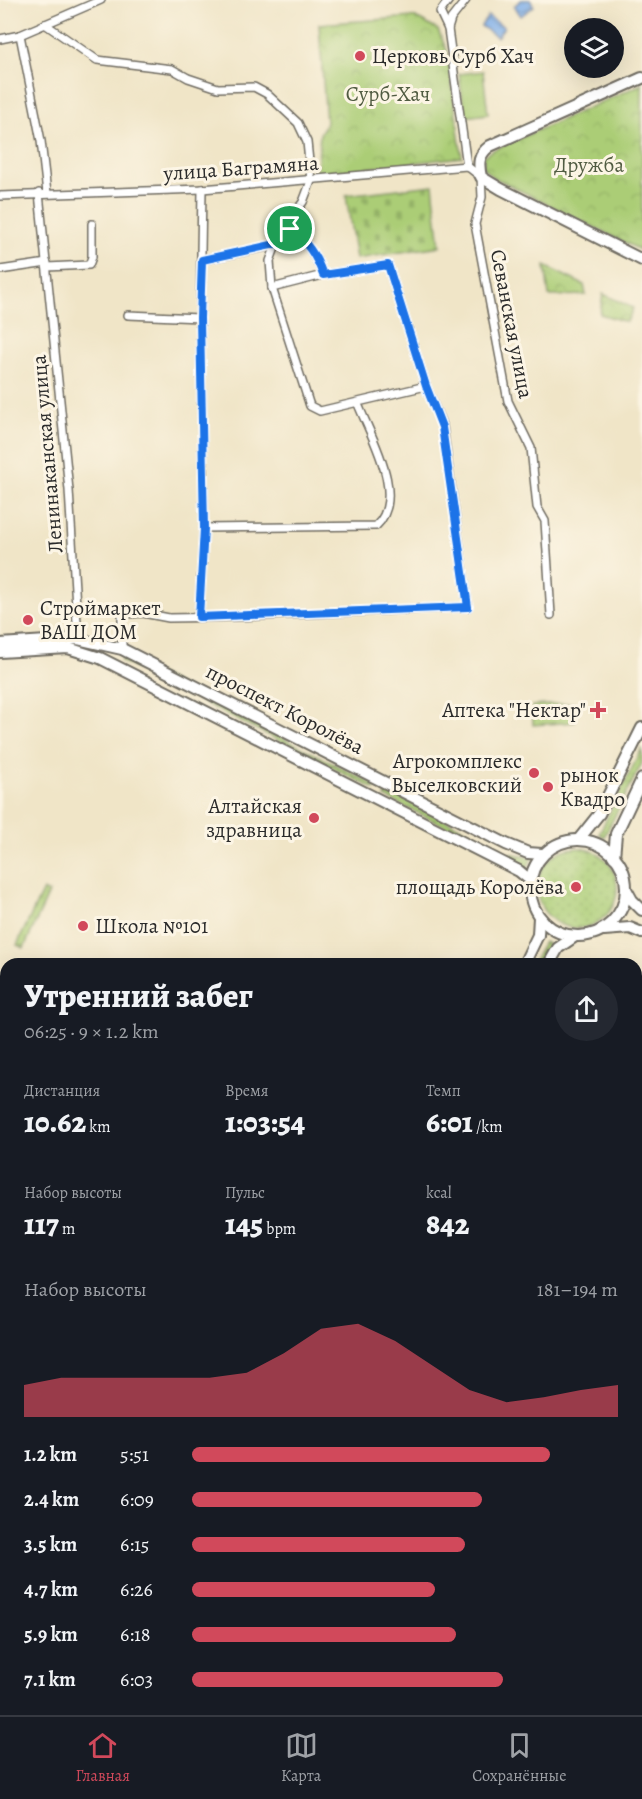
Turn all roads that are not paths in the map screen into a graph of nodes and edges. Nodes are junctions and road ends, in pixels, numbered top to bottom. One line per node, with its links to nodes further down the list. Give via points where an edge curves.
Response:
1 (101, 0): 4 (street)
2 (449, 0): 5 (street, via 440,12)
3 (466, 0): 5 (street)
4 (45, 24): 6 (street); 11 (street, via 97,60 172,69 218,88 261,90 303,128)
5 (448, 29): 9 (street)
6 (20, 35): 7 (street); 13 (street, Ленинаканская улица, via 41,141)
7 (0, 39)
8 (642, 78): 10 (main road, via 490,146 478,162)
9 (467, 166): 10 (street); 11 (street, улица Баграмяна)
10 (481, 177): 19 (main road); 29 (street, Севанская улица, via 482,197 475,224 508,400 531,448 537,507 545,521)
11 (311, 181): 12 (street, улица Баграмяна); 16 (street)
12 (202, 189): 13 (street, улица Баграмяна); 18 (street)
13 (43, 193): 14 (street, улица Баграмяна); 20 (street, Ленинаканская улица)
14 (0, 196)
15 (92, 224): 20 (street, via 89,265)
16 (290, 229): 17 (street, via 285,239); 22 (street, via 317,257)
17 (276, 244): 18 (street); 23 (street, via 270,261)
18 (202, 260): 25 (street)
19 (642, 260)
20 (47, 265): 21 (street); 31 (street, Ленинаканская улица, via 69,490)
21 (0, 270)
22 (323, 275): 23 (street); 26 (street, via 388,265)
23 (272, 288): 27 (street, via 310,406 320,411)
24 (128, 315): 25 (street)
25 (200, 318): 28 (street)
26 (426, 386): 27 (street); 30 (street, via 442,427 468,607)
27 (358, 404): 28 (street, via 387,481 390,500 384,519 376,526)
28 (204, 528): 30 (street)
29 (551, 615)
30 (199, 617): 33 (street, via 125,614)
31 (78, 639): 32 (main road, проспект Королёва); 33 (main road, проспект Королёва)
32 (0, 644)
33 (122, 649): 35 (main road, via 116,657); 37 (main road, проспект Королёва)
34 (0, 652): 35 (main road, проспект Королёва, via 68,648)
35 (117, 665): 39 (main road, проспект Королёва)
36 (642, 728): 40 (main road, via 599,814)
37 (379, 779): 39 (main road, via 381,788); 41 (main road, проспект Королёва, via 506,844)
38 (642, 779): 42 (main road, via 616,834)
39 (370, 797): 43 (main road, проспект Королёва)
40 (579, 839): 41 (main road, via 563,841); 42 (main road, via 598,844)
41 (542, 854): 43 (main road)
42 (615, 856): 44 (main road)
43 (530, 880): 46 (main road, via 530,896)
44 (626, 889): 45 (main road); 47 (main road, via 621,909)
45 (642, 910)
46 (538, 917): 49 (main road, via 559,933); 50 (main road, via 538,935)
47 (601, 930): 48 (main road, via 630,928); 49 (main road)
48 (642, 933)
49 (574, 937): 51 (main road, via 558,948)
50 (527, 958)
51 (552, 958)

